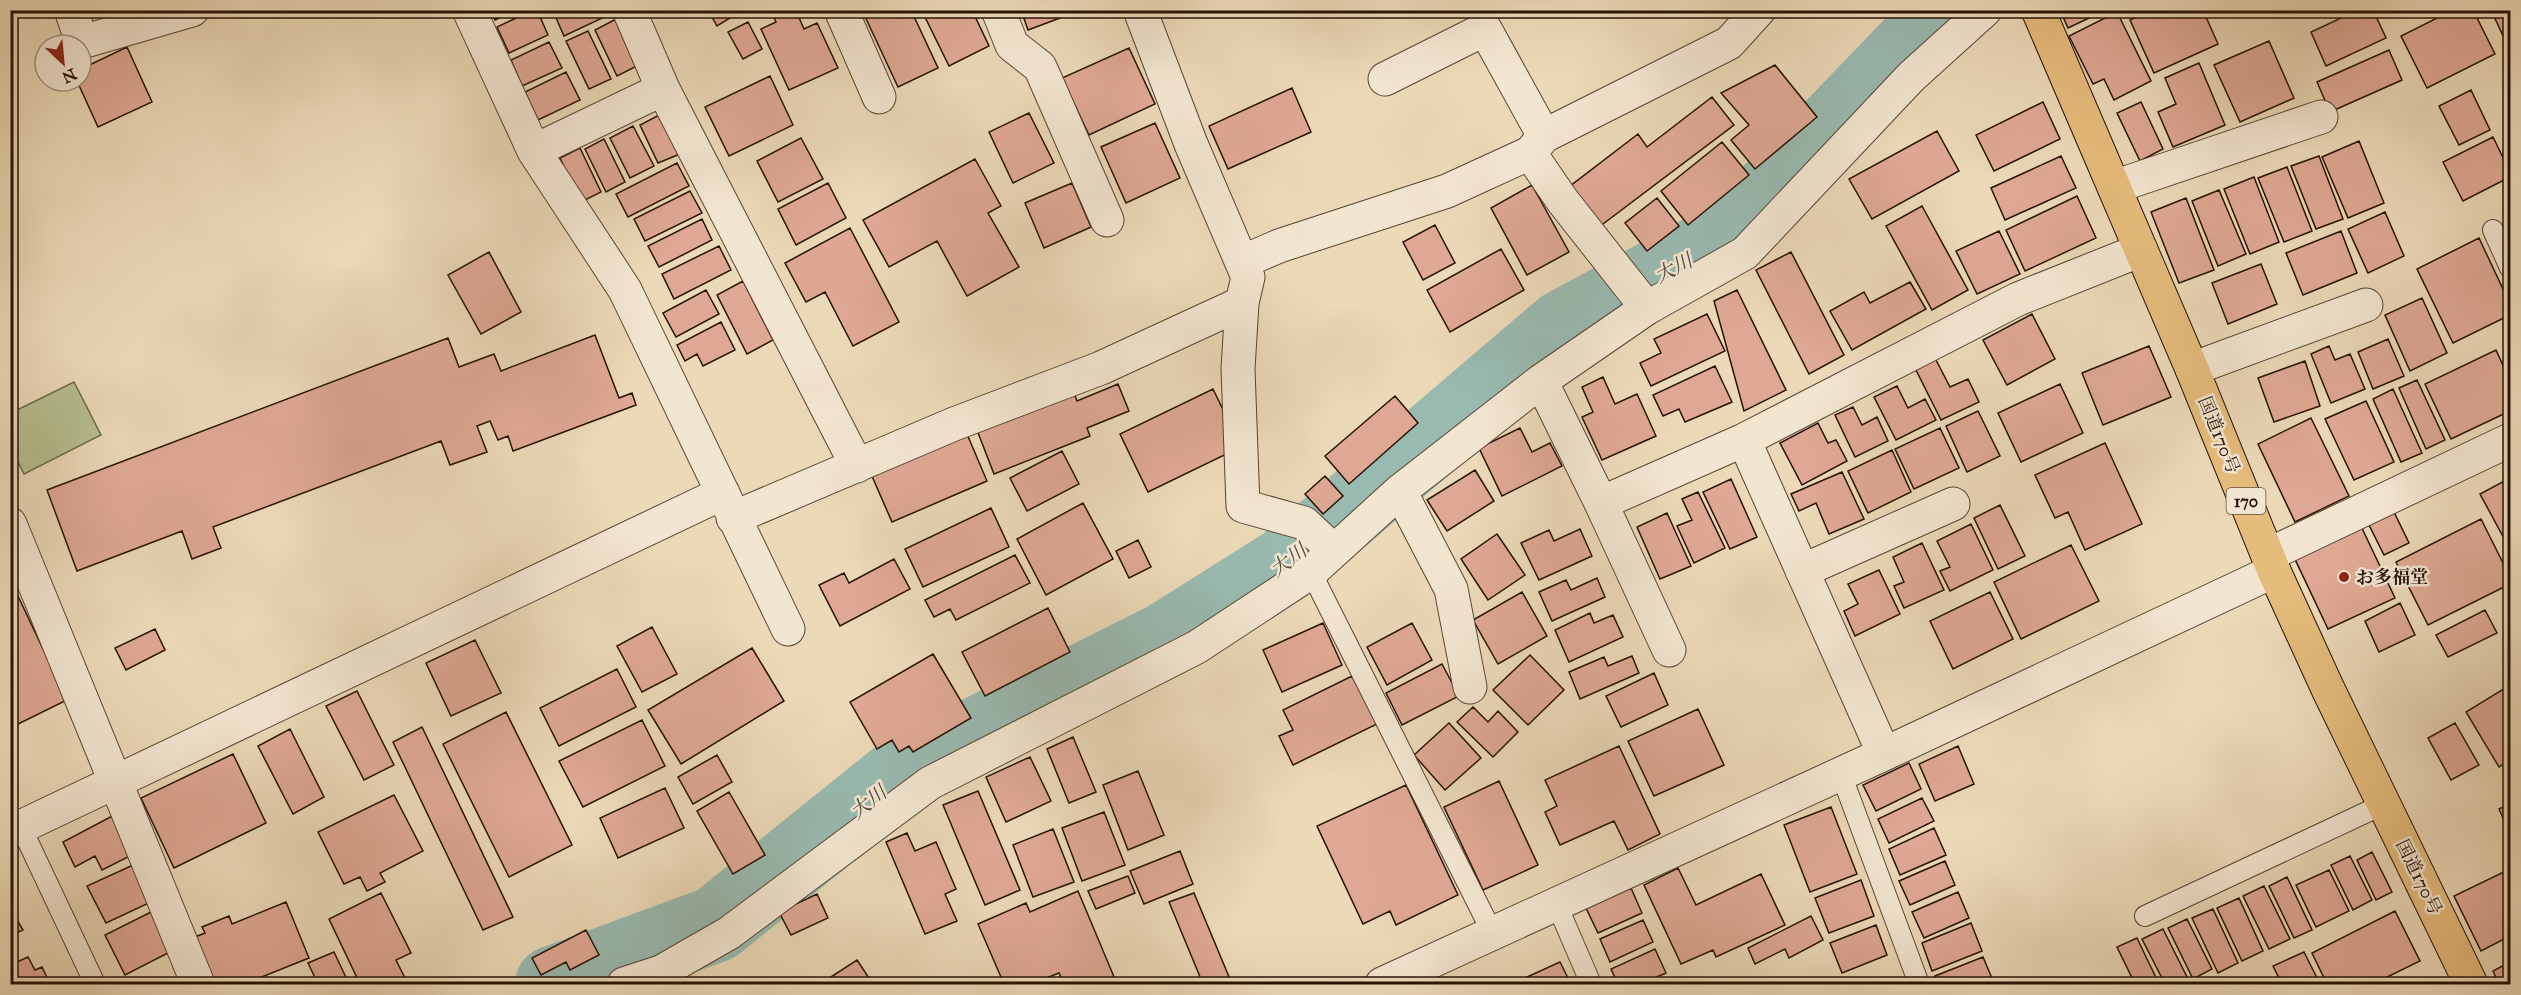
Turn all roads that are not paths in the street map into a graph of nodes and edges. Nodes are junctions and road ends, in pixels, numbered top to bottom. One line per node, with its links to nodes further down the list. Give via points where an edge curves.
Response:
1 (71, 10): 2 (street, via 82,42)
2 (192, 10)
3 (469, 10): 16 (street)
4 (629, 10): 12 (street)
5 (841, 10): 13 (street)
6 (998, 10): 18 (street, via 1012,45 1040,67)
7 (1140, 10): 21 (street, via 1191,144)
8 (1759, 10): 15 (street, via 1729,44)
9 (1985, 10): 25 (street, via 1911,77 1744,253)
10 (2038, 10): 17 (highway, 国道170号 / 170)
11 (1385, 79): 15 (street, via 1485,29)
12 (663, 89): 16 (street); 30 (street)
13 (879, 97)
14 (2321, 117): 17 (street)
15 (1537, 145): 21 (street, via 1447,191 1279,246); 25 (street, via 1562,200)
16 (534, 151): 34 (street, via 625,290)
17 (2114, 187): 20 (highway, 国道170号 / 170)
18 (1107, 220)
19 (2493, 230): 22 (lane)
20 (2141, 250): 26 (highway, 国道170号 / 170); 28 (street, via 2018,299)
21 (1242, 262): 23 (street, via 1248,277)
22 (2511, 268)
23 (1242, 303): 30 (street, via 1101,368); 36 (street, via 1238,369 1243,506 1304,524)
24 (2366, 304): 26 (street)
25 (1647, 308): 27 (street)
26 (2192, 369): 37 (highway, 国道170号 / 170)
27 (1540, 381): 31 (street); 32 (street)
28 (1744, 440): 32 (street); 38 (street)
29 (2511, 440): 37 (street)
30 (857, 466): 34 (street)
31 (1400, 491): 36 (street); 41 (street, via 1451,589)
32 (1601, 503): 40 (street)
33 (1953, 504): 38 (street)
34 (728, 506): 39 (street); 44 (street, via 244,719)
35 (10, 524): 44 (street)
36 (1322, 561): 49 (lane); 52 (street, via 1197,647 930,783 729,933 661,972)
37 (2271, 563): 42 (street); 45 (highway, 国道170号 / 170)
38 (1802, 572): 42 (street)
39 (788, 630)
40 (1670, 650)
41 (1470, 687)
42 (1884, 754): 43 (street)
43 (1841, 774): 47 (street); 55 (lane)
44 (117, 782): 46 (street); 51 (street)
45 (2384, 804): 48 (lane); 56 (highway, 国道170号 / 170)
46 (16, 829): 50 (lane)
47 (1557, 905): 49 (street); 54 (lane)
48 (2145, 916)
49 (1493, 934): 53 (street)
50 (95, 984)
51 (198, 984)
52 (624, 984)
53 (1382, 984)
54 (1591, 984)
55 (1919, 984)
56 (2471, 984)

